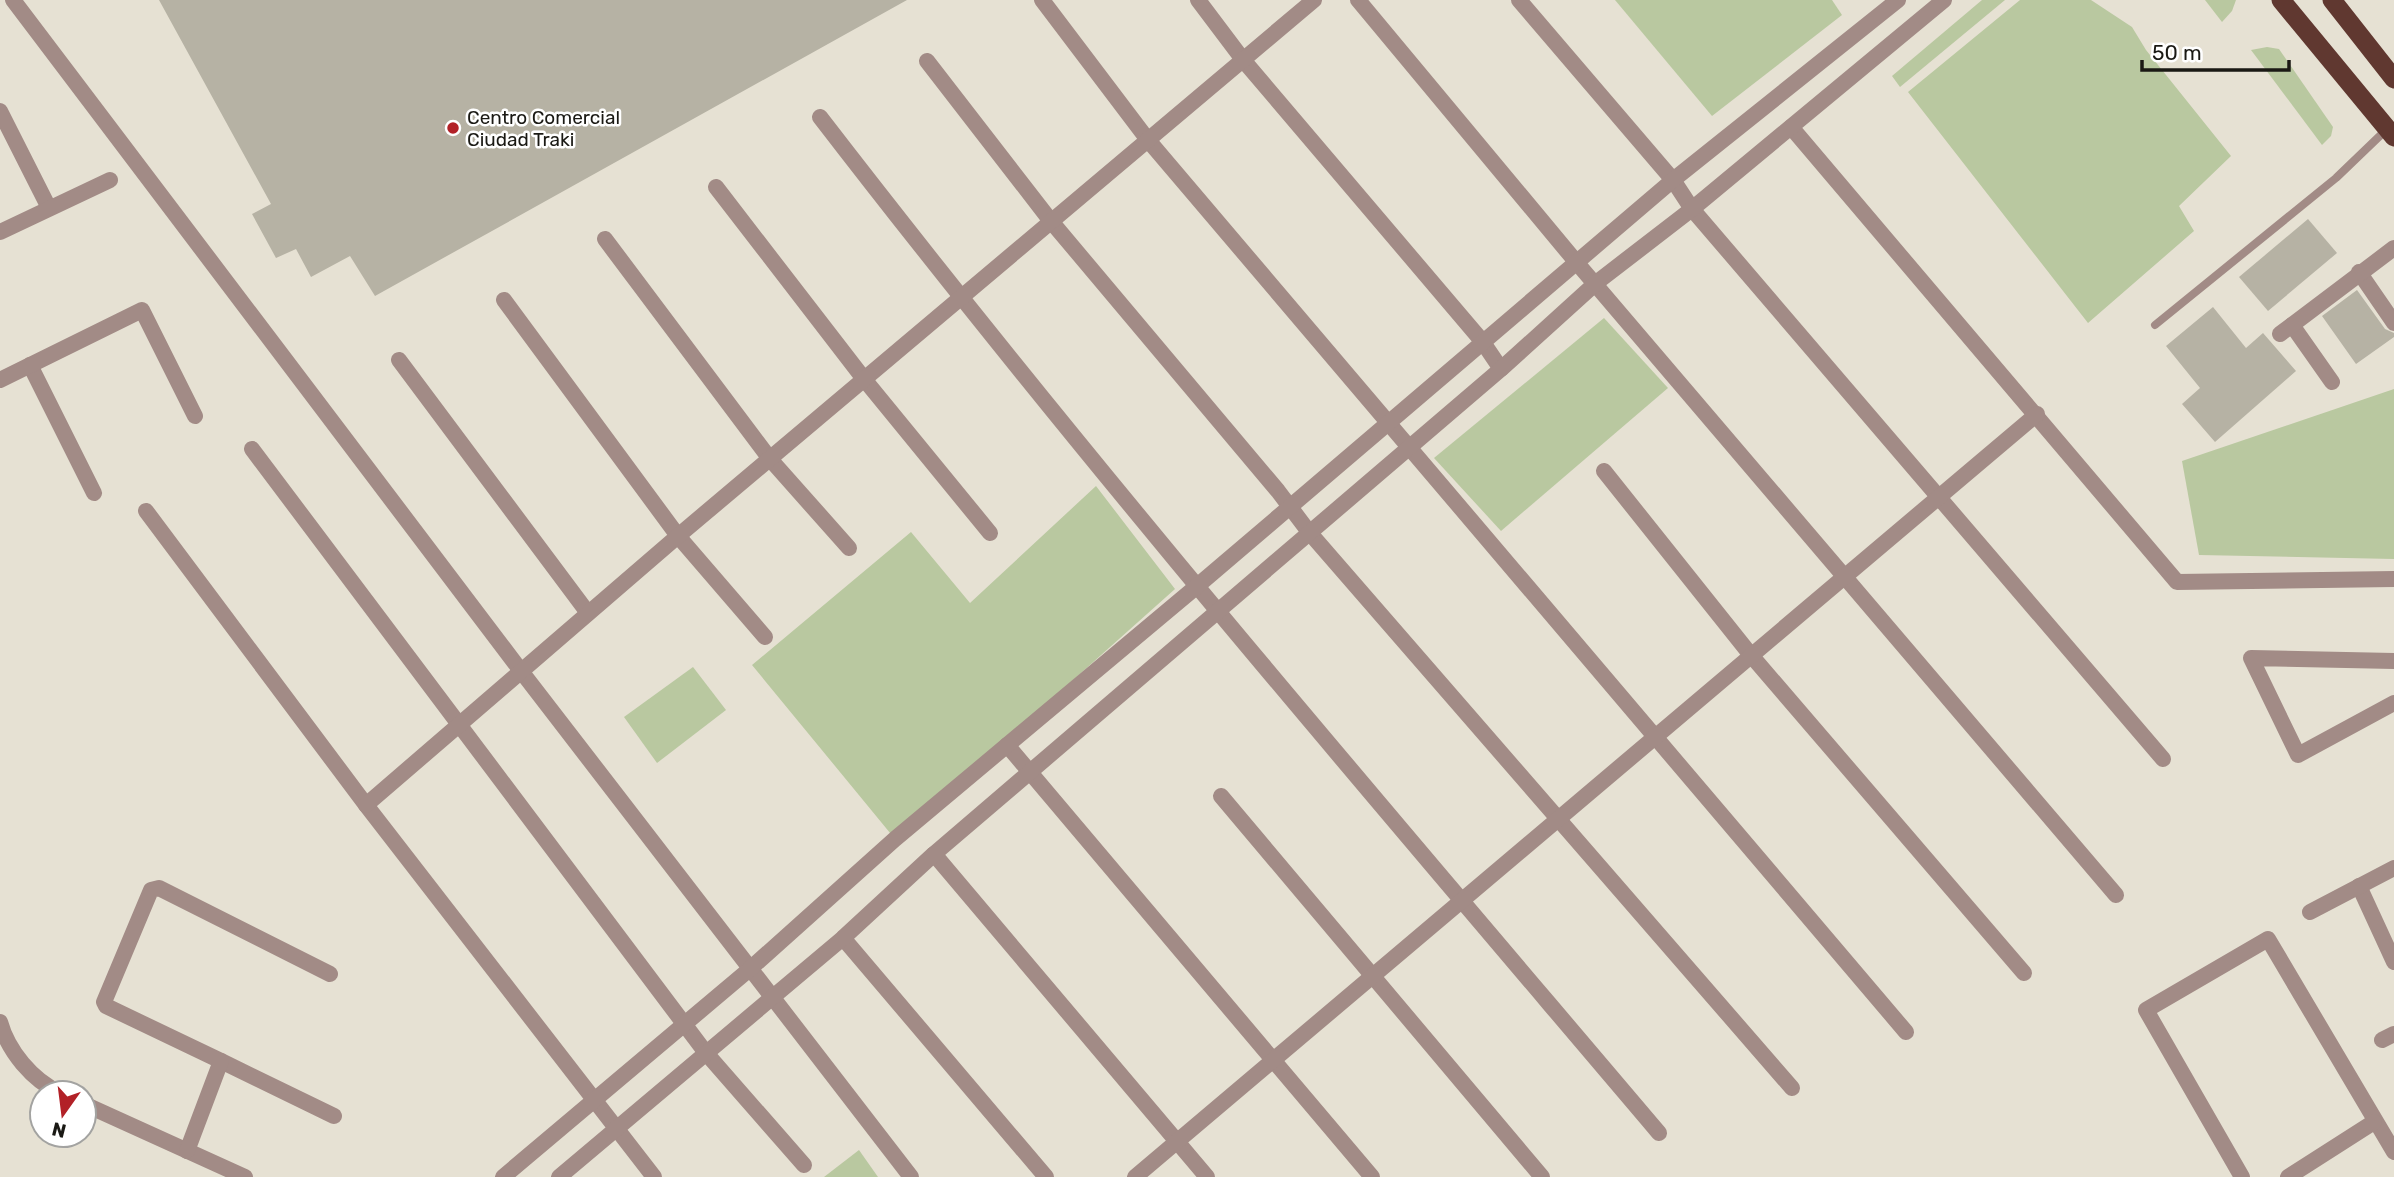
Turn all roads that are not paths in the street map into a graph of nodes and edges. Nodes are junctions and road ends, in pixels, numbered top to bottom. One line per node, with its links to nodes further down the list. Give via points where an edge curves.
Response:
1 (13, 0): 65 (street)
2 (1042, 0): 18 (street)
3 (1198, 0): 12 (street)
4 (1314, 0): 12 (street)
5 (1358, 0): 28 (street)
6 (1519, 0): 20 (street)
7 (1898, 0): 20 (street)
8 (1944, 0): 16 (street)
9 (2281, 0): 17 (highway)
10 (2332, 0): 13 (highway)
11 (927, 61): 24 (street)
12 (1244, 61): 18 (street); 35 (street)
13 (2394, 79)
14 (0, 111): 22 (street)
15 (820, 117): 31 (street)
16 (1791, 127): 23 (street); 42 (street)
17 (2390, 133): 34 (lane)
18 (1148, 139): 24 (street); 44 (street)
19 (110, 180): 22 (street)
20 (1673, 180): 23 (street); 28 (street)
21 (716, 187): 39 (street)
22 (49, 208): 25 (street)
23 (1692, 209): 30 (street); 50 (street)
24 (1050, 220): 31 (street); 51 (street)
25 (0, 232)
26 (605, 239): 47 (street)
27 (2394, 248): 29 (street)
28 (1577, 263): 30 (street); 35 (street)
29 (2359, 272): 33 (street); 41 (street, via 2286,329)
30 (1597, 283): 38 (street); 57 (street)
31 (959, 298): 39 (street); 59 (street)
32 (504, 300): 55 (street)
33 (2394, 323)
34 (2154, 326)
35 (1482, 341): 38 (street); 44 (street)
36 (399, 360): 61 (street)
37 (30, 365): 40 (street); 43 (street, via 142,310); 49 (street)
38 (1501, 369): 45 (street)
39 (864, 379): 47 (street); 53 (street)
40 (0, 380)
41 (2332, 382)
42 (2037, 414): 50 (street); 58 (street, via 2177,582)
43 (195, 416)
44 (1388, 422): 45 (street); 51 (street)
45 (1410, 446): 54 (street); 68 (street)
46 (252, 449): 67 (street)
47 (770, 459): 55 (street); 56 (street)
48 (1604, 471): 63 (street)
49 (94, 492)
50 (1941, 496): 57 (street); 70 (street)
51 (1290, 506): 54 (street); 59 (street)
52 (146, 511): 73 (street)
53 (990, 533)
54 (1309, 533): 60 (street); 74 (street)
55 (678, 536): 61 (street); 62 (street)
56 (849, 548)
57 (1847, 576): 63 (street); 78 (street)
58 (2394, 579)
59 (1196, 587): 60 (street); 69 (street)
60 (1217, 609): 71 (street); 79 (street)
61 (588, 613): 65 (street)
62 (765, 637)
63 (1750, 654): 68 (street); 84 (street)
64 (2394, 661): 66 (street, via 2250,658 2298,755)
65 (521, 671): 67 (street); 83 (street)
66 (2394, 703)
67 (458, 724): 73 (street); 89 (street)
68 (1652, 737): 74 (street); 90 (street)
69 (1007, 745): 71 (street); 83 (street)
70 (2163, 759)
71 (1030, 773): 75 (street); 92 (street)
72 (1221, 796): 86 (street)
73 (366, 805): 96 (street)
74 (1558, 818): 79 (street); 95 (street)
75 (934, 854): 81 (street); 102 (street)
76 (2394, 868): 77 (street)
77 (2359, 886): 80 (street); 82 (street)
78 (2116, 895)
79 (1461, 899): 86 (street); 101 (street)
80 (2310, 912)
81 (843, 938): 87 (street); 111 (street)
82 (2394, 962)
83 (751, 968): 87 (street); 89 (street)
84 (2024, 973)
85 (330, 974): 93 (street, via 159,888 151,890 104,1002)
86 (1373, 978): 92 (street); 115 (street)
87 (773, 996): 91 (street); 110 (street)
88 (0, 1022): 94 (street, via 15,1053)
89 (685, 1024): 91 (street); 96 (street)
90 (1906, 1032)
91 (706, 1053): 100 (street); 105 (street)
92 (1273, 1060): 102 (street); 114 (street)
93 (221, 1061): 98 (street); 103 (street)
94 (38, 1079)
95 (1792, 1088)
96 (594, 1102): 100 (street); 107 (street)
97 (98, 1110): 103 (street)
98 (334, 1116)
99 (2374, 1122): 104 (street); 116 (street, via 2269,939 2146,1010); 117 (street)
100 (615, 1130): 108 (street); 109 (street)
101 (1659, 1133)
102 (1176, 1142): 112 (street); 113 (street)
103 (187, 1151): 106 (street)
104 (2394, 1152)
105 (804, 1165)
106 (245, 1177)
107 (503, 1177)
108 (559, 1177)
109 (653, 1177)
110 (911, 1177)
111 (1046, 1177)
112 (1135, 1177)
113 (1207, 1177)
114 (1372, 1177)
115 (1542, 1177)
116 (2242, 1177)
117 (2288, 1177)

